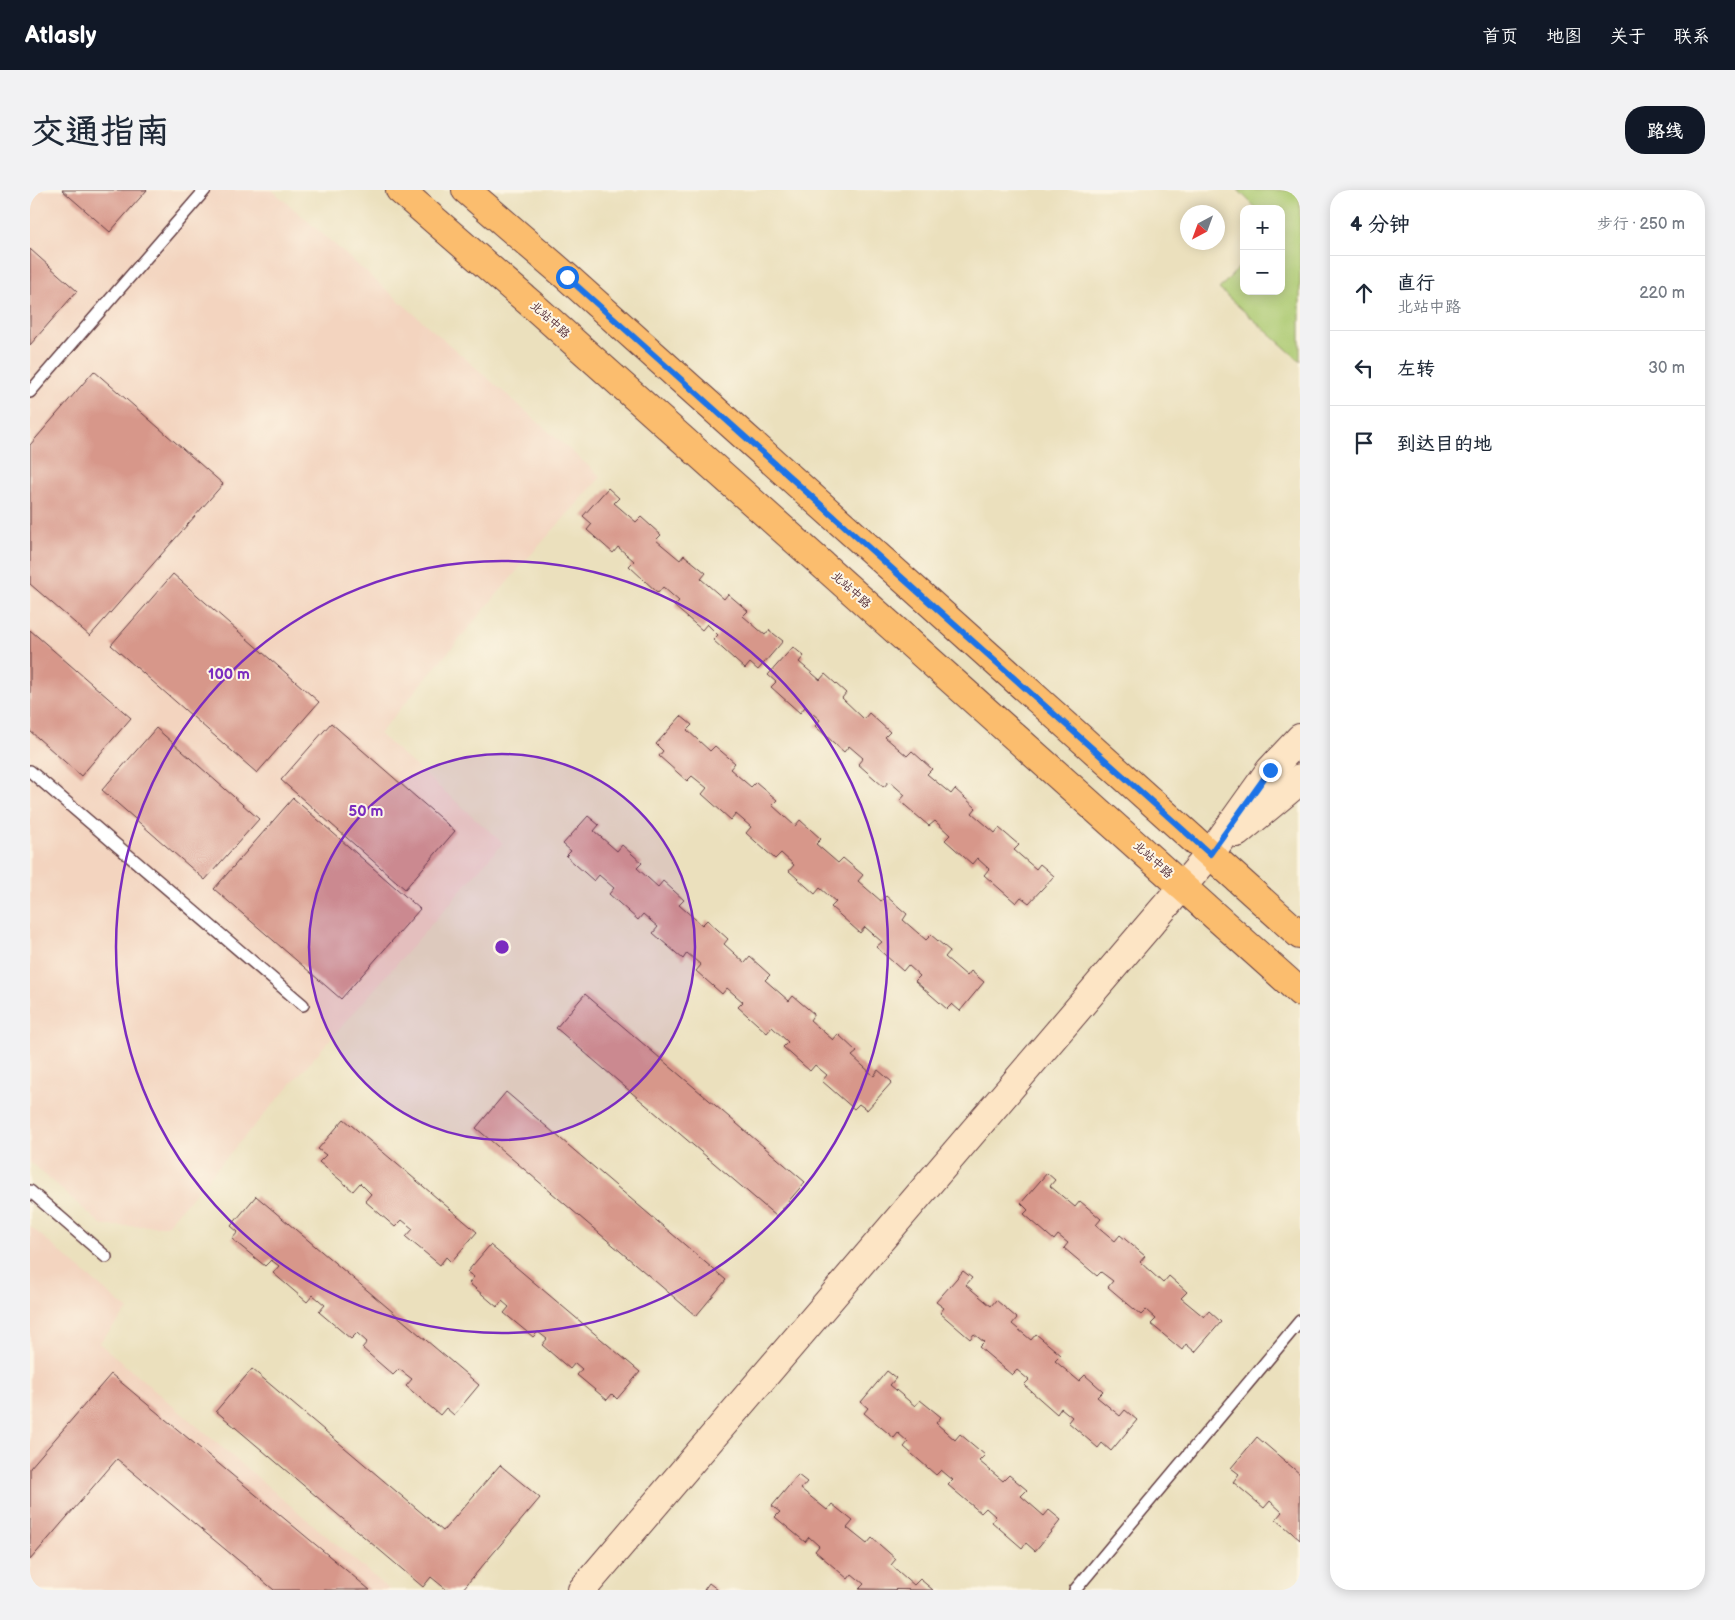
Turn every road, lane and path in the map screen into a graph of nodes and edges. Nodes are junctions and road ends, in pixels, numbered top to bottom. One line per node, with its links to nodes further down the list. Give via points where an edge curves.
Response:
1 (205, 190): 4 (lane)
2 (400, 190): 9 (main road, 北站中路)
3 (466, 190): 8 (main road)
4 (30, 392)
5 (1300, 738): 8 (street, via 1270,770)
6 (30, 772): 12 (lane)
7 (1300, 778): 8 (street)
8 (1210, 854): 9 (street); 10 (main road)
9 (1182, 887): 11 (main road, 北站中路); 16 (street)
10 (1300, 935)
11 (1300, 992)
12 (303, 1005)
13 (30, 1191): 14 (lane)
14 (106, 1256)
15 (1300, 1321): 17 (lane)
16 (582, 1590)
17 (1074, 1590)

